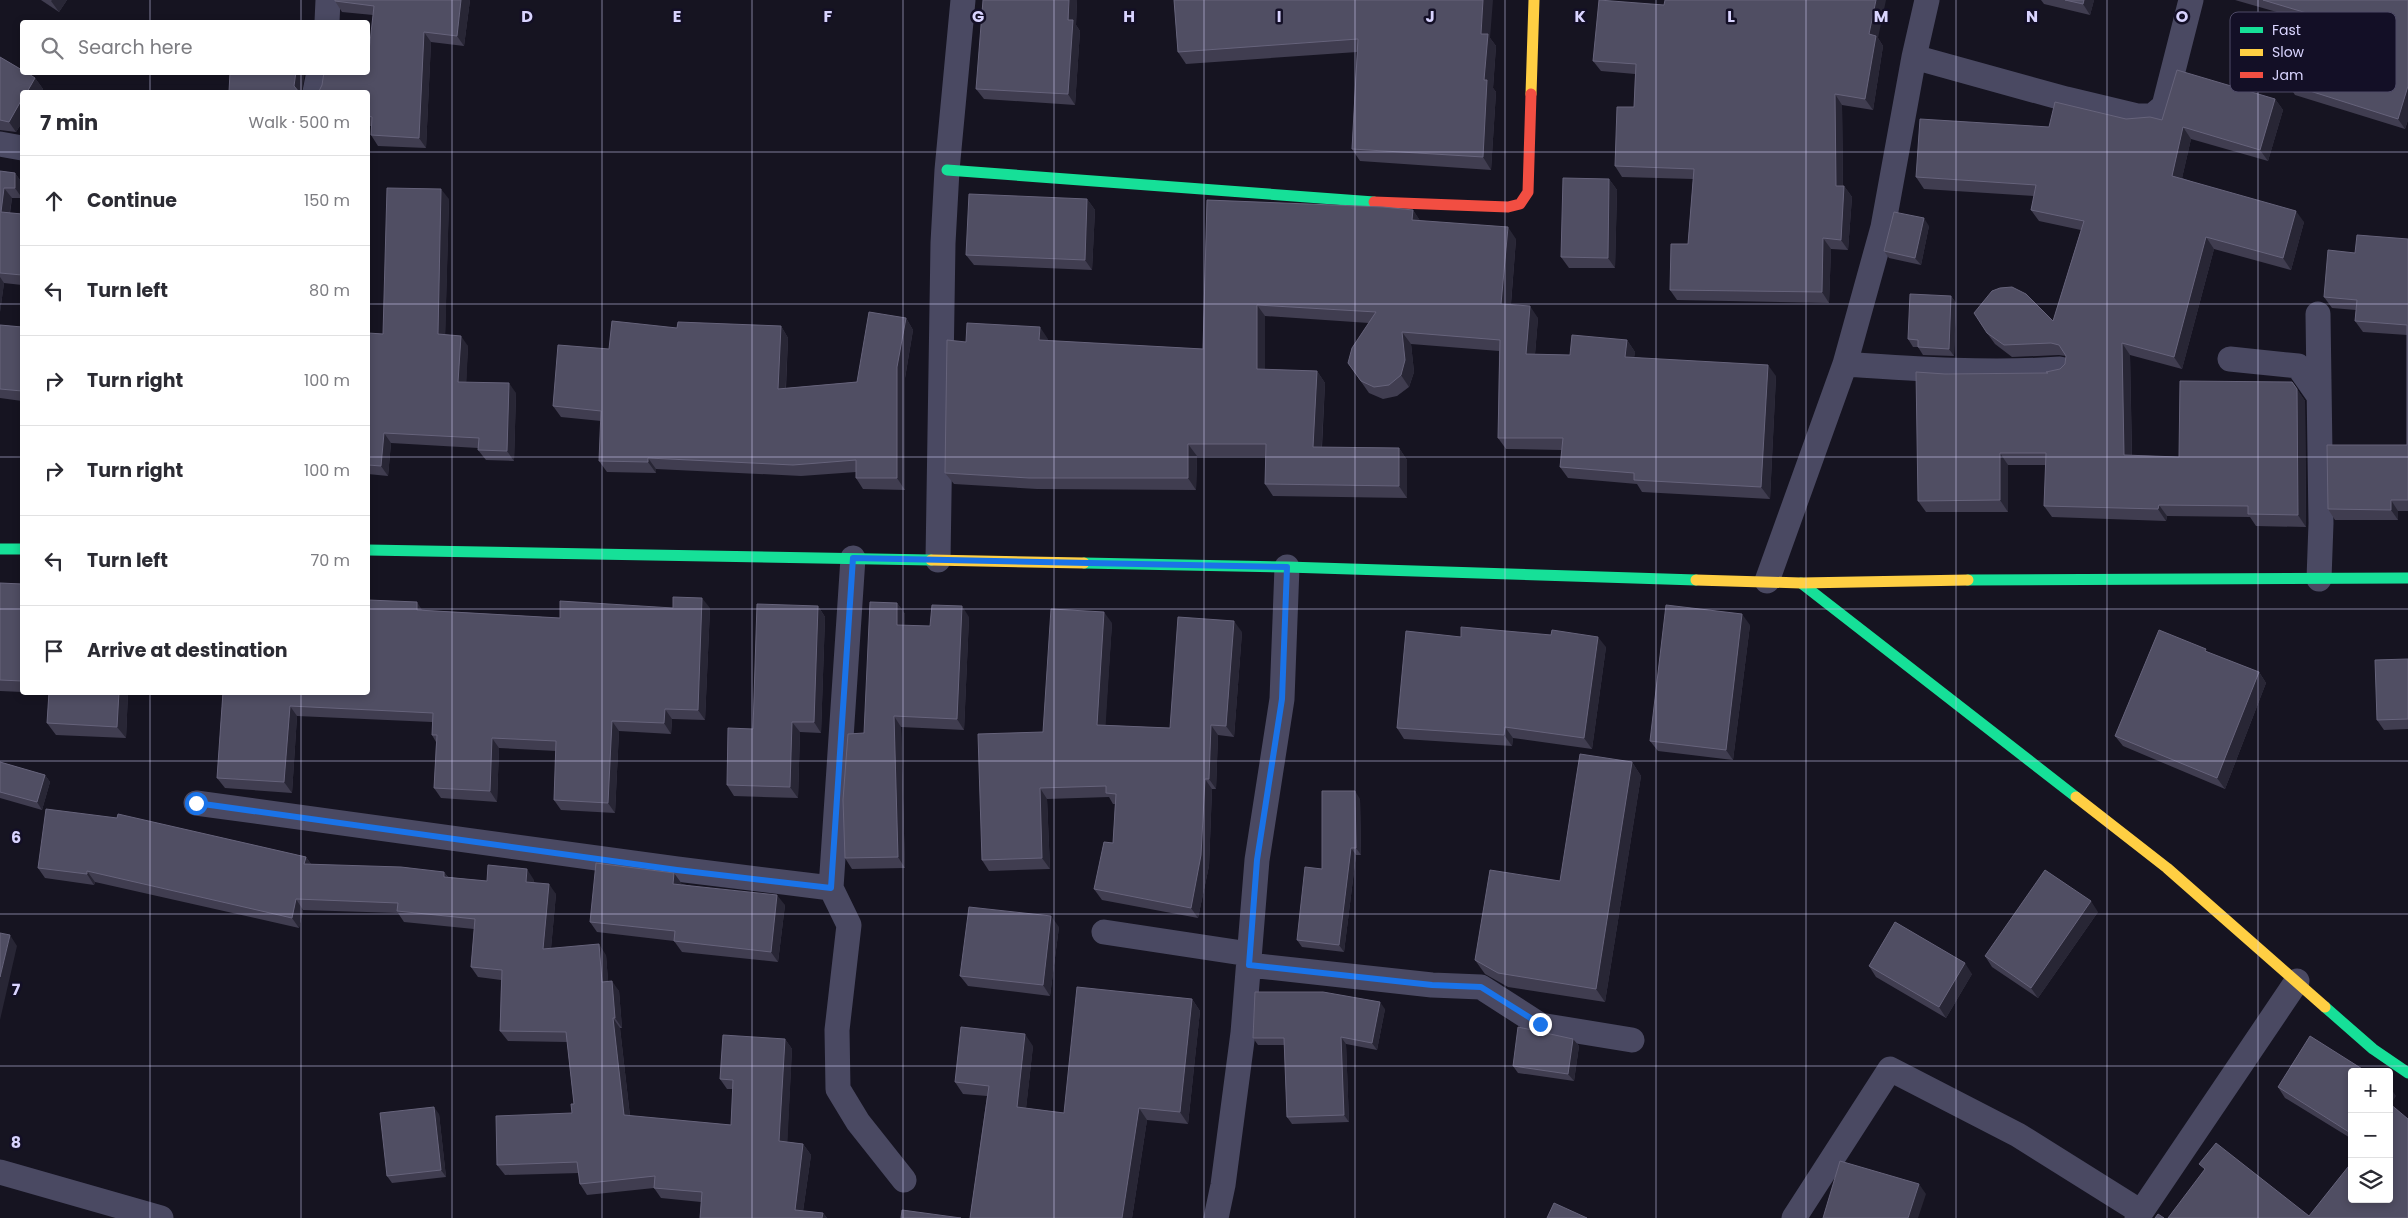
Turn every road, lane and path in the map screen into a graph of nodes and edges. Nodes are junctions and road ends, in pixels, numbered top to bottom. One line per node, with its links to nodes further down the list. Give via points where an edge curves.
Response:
1 (328, 0): 6 (street)
2 (963, 0): 12 (street)
3 (1534, 0): 12 (street, via 1528,192 1520,204 1508,207 1373,202)
4 (1927, 0): 7 (street)
5 (2191, 0): 7 (street, via 2164,106 2152,116 2137,116 2066,99)
6 (327, 20)
7 (1914, 57): 15 (street, via 1883,227)
8 (318, 75): 9 (street)
9 (315, 90)
10 (0, 144): 11 (street)
11 (20, 148)
12 (947, 170): 22 (street)
13 (2318, 314): 17 (street)
14 (2230, 358): 17 (street, via 2298,366)
15 (1845, 364): 16 (street, via 1931,370 2024,372); 26 (street)
16 (2060, 369)
17 (2319, 396): 24 (street)
18 (0, 549): 19 (street)
19 (20, 549)
20 (370, 550): 21 (street)
21 (853, 558): 22 (street); 29 (street)
22 (938, 560): 23 (street)
23 (1287, 567): 26 (street); 31 (street, via 1282,699 1257,860)
24 (2319, 578): 25 (street); 27 (street)
25 (2408, 578)
26 (1766, 582): 27 (street)
27 (1801, 583): 32 (street, via 2167,868)
28 (196, 803): 29 (street, via 677,870)
29 (831, 888): 36 (street, via 849,925 837,1030 838,1089 858,1122)
30 (1104, 932): 31 (street)
31 (1249, 960): 33 (street, via 1432,985 1481,987 1540,1024); 39 (street, via 1223,1185)
32 (2298, 981): 34 (street, via 2373,1049); 37 (street)
33 (1632, 1040)
34 (2408, 1073)
35 (0, 1172): 38 (street)
36 (904, 1180)
37 (2139, 1215): 40 (street, via 2018,1134 1890,1069)
38 (161, 1218)
39 (1216, 1218)
40 (1794, 1218)

